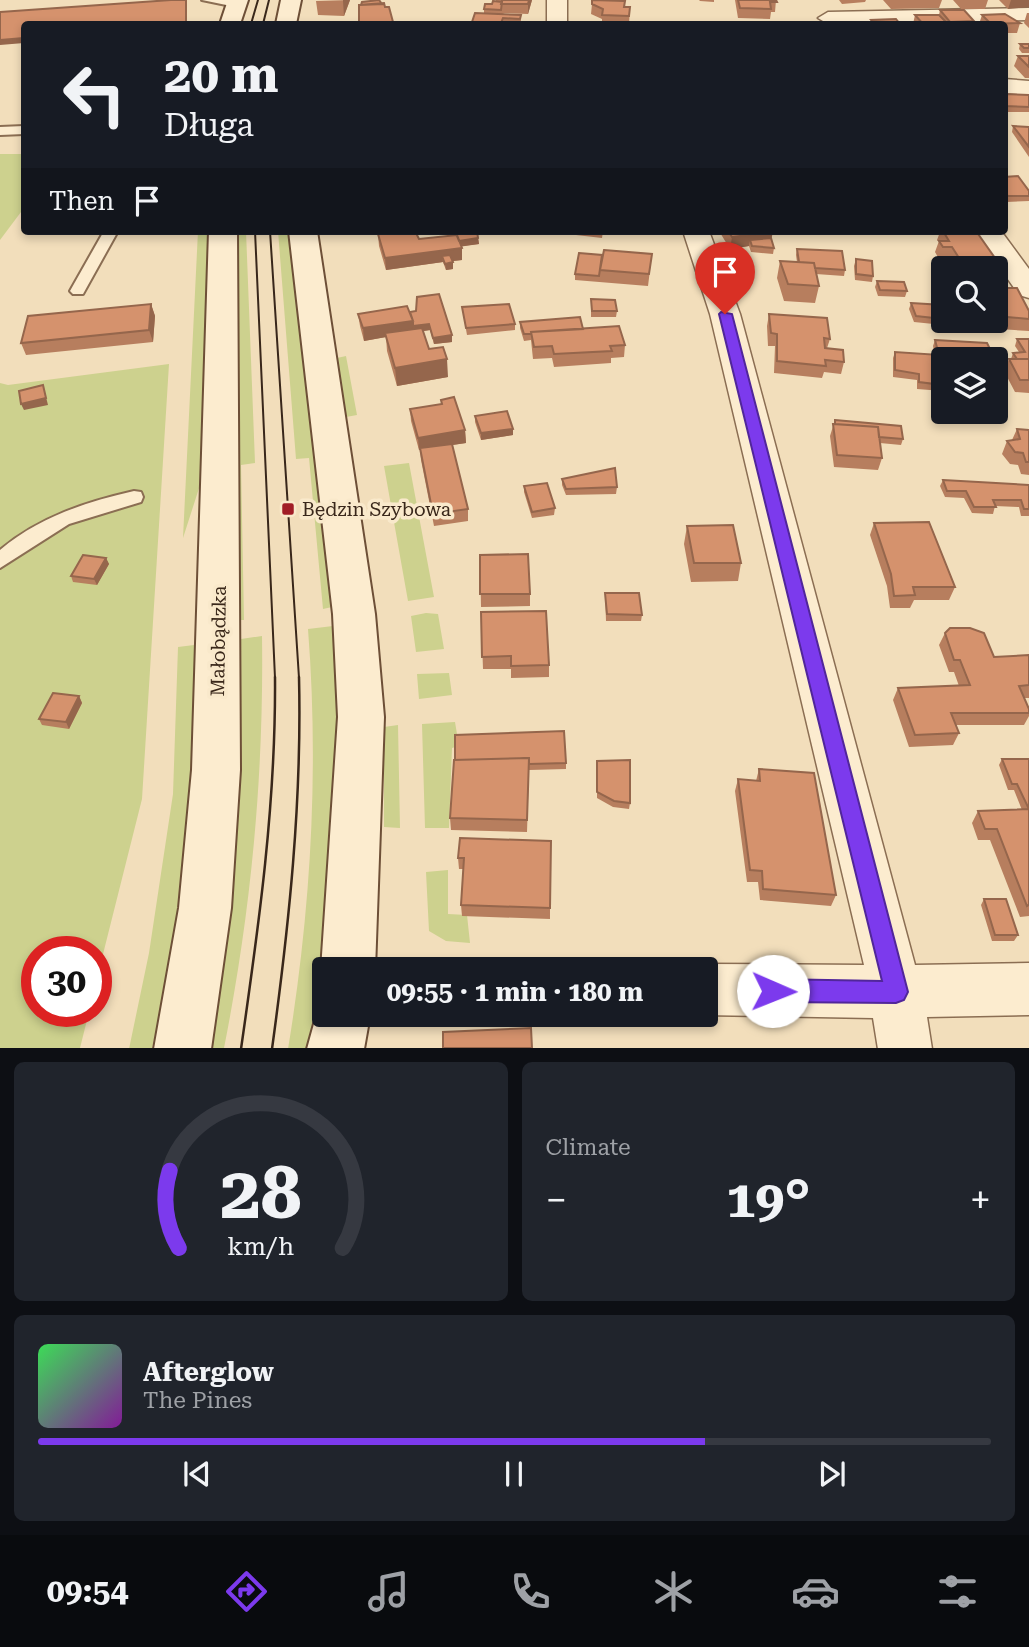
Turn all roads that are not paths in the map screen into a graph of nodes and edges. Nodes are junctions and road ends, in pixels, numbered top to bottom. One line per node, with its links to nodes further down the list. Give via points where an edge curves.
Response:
1 (208, 0): 5 (lane)
2 (291, 0): 8 (street)
3 (557, 0): 9 (street)
4 (813, 0): 10 (street)
5 (237, 2): 7 (street)
6 (1029, 14): 10 (street)
7 (231, 21)
8 (287, 21)
9 (557, 21)
10 (830, 21)
11 (1008, 86): 12 (street)
12 (1029, 88)
13 (21, 130): 14 (lane)
14 (0, 131)
15 (109, 235): 22 (lane)
16 (223, 235): 30 (street, Małobądzka, via 216,770 205,908)
17 (304, 235): 25 (street, via 354,614 361,717)
18 (697, 235): 28 (street, via 725,314)
19 (991, 235): 20 (street)
20 (1018, 260): 21 (street)
21 (1029, 289)
22 (78, 291)
23 (134, 497): 24 (lane, via 92,507 46,526)
24 (0, 561)
25 (349, 957)
26 (1029, 989): 28 (street)
27 (718, 990): 28 (street)
28 (896, 992): 32 (street)
29 (339, 1027): 31 (street)
30 (182, 1048)
31 (335, 1048)
32 (905, 1048)

